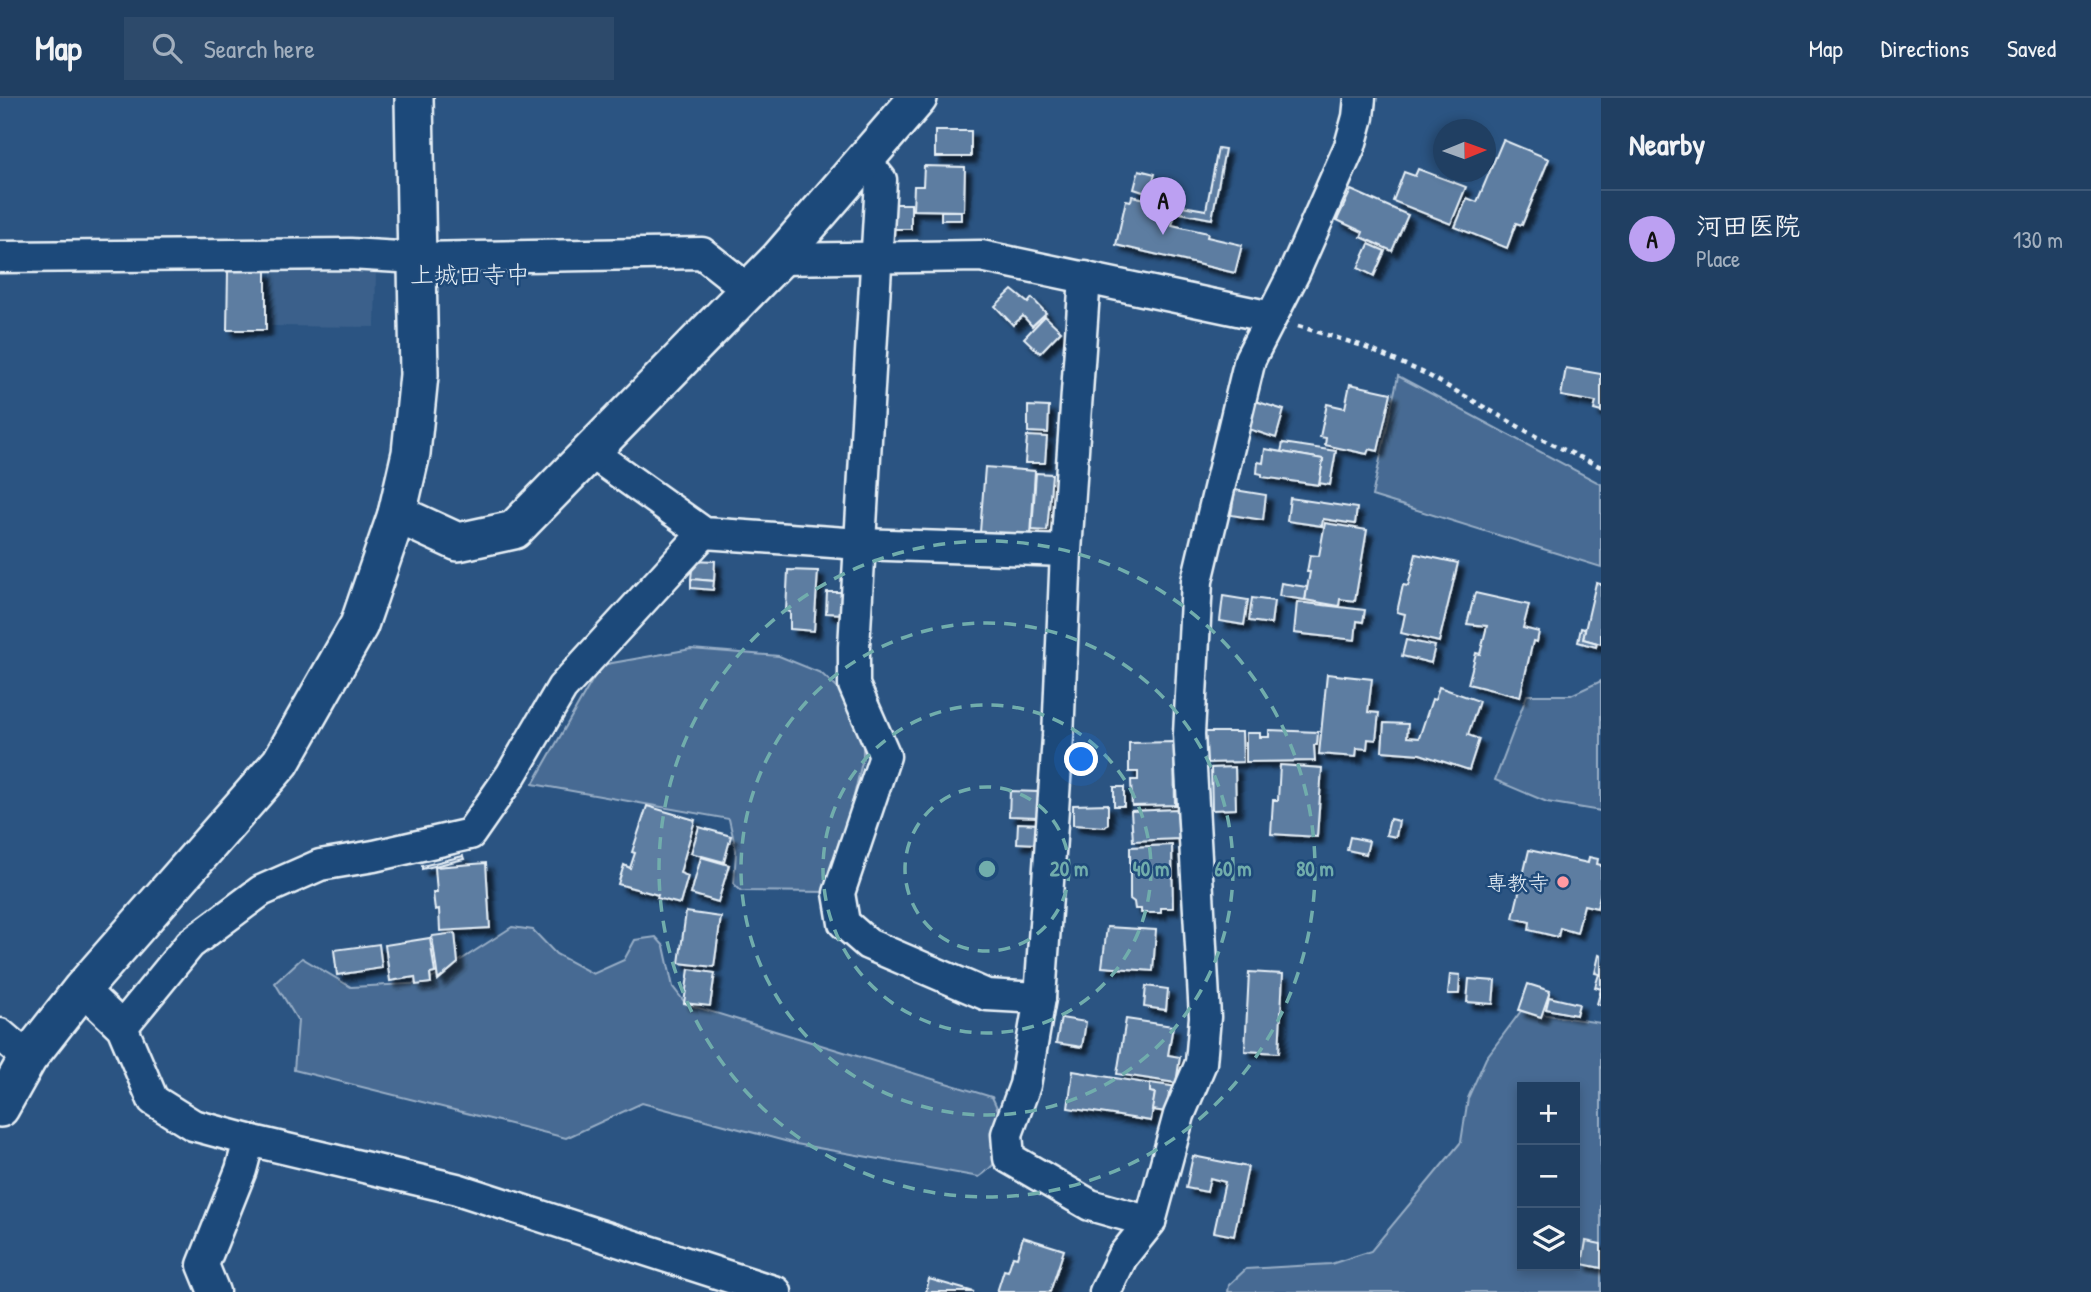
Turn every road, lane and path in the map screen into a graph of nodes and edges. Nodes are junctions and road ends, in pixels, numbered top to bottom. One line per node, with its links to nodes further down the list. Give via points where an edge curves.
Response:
1 (414, 98): 7 (street)
2 (1360, 98): 11 (street, via 1350,146)
3 (906, 103): 4 (street)
4 (865, 160): 6 (street, via 881,180); 8 (street)
5 (0, 257): 7 (street, via 350,254)
6 (878, 257): 8 (street); 9 (street, via 981,256); 16 (street)
7 (416, 258): 10 (street, via 702,253); 14 (street, via 419,375 411,453)
8 (779, 259): 10 (street)
9 (1085, 276): 11 (street); 17 (street)
10 (749, 290): 12 (street)
11 (1271, 317): 13 (path, via 1360,345 1424,373 1537,437); 25 (street, via 1250,359 1197,581 1189,734 1205,1017 1200,1063 1179,1115)
12 (592, 453): 14 (street, via 514,530 458,542); 15 (street)
13 (1601, 467)
14 (397, 514): 18 (street, via 359,625 281,762)
15 (704, 533): 16 (street); 20 (street, via 562,688 470,834 320,865 261,891 190,944)
16 (860, 544): 17 (street); 19 (street, via 854,685 885,756 839,893 845,923 868,943 987,995)
17 (1066, 551): 19 (street)
18 (82, 989): 20 (street); 22 (street)
19 (1040, 998): 25 (street, via 1025,1085 1007,1134 1009,1158 1090,1205)
20 (122, 1027): 24 (street, via 153,1100 193,1125)
21 (0, 1034): 22 (street)
22 (27, 1058): 23 (street)
23 (0, 1108)
24 (249, 1140): 26 (street, via 203,1265); 27 (street, via 457,1189)
25 (1150, 1222): 28 (street, via 1122,1257)
26 (214, 1292)
27 (776, 1292)
28 (1105, 1292)

